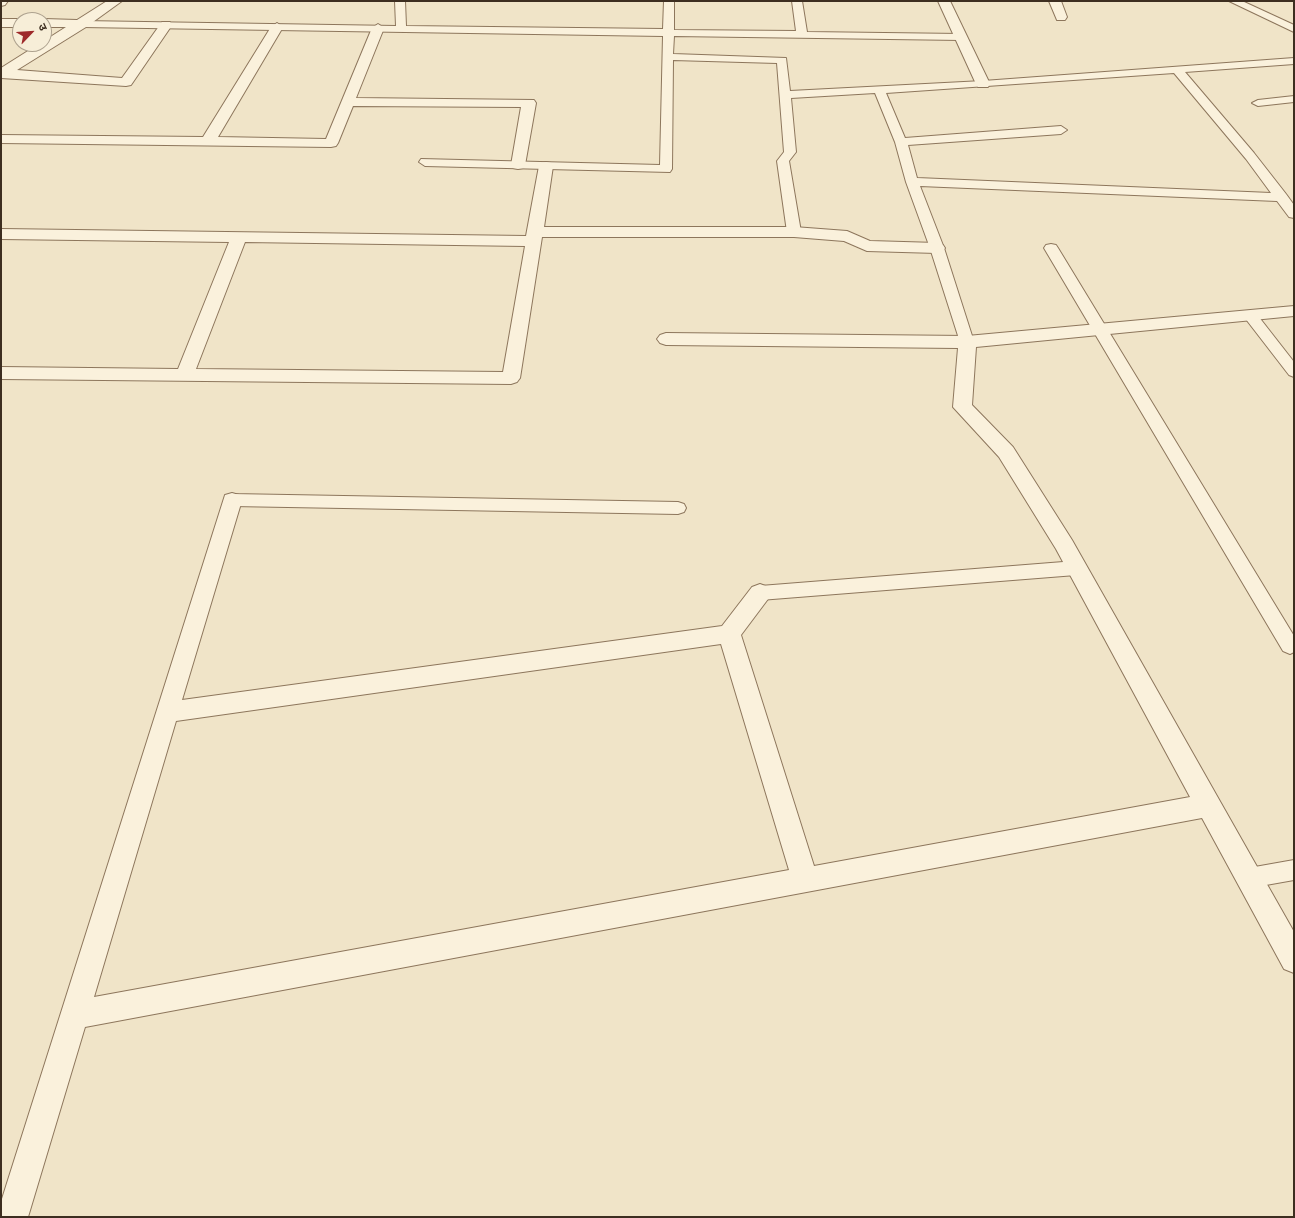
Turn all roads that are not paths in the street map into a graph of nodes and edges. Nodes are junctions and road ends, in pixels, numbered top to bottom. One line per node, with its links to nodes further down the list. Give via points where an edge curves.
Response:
1 (116, 1): 12 (street)
2 (400, 1): 16 (lane)
3 (669, 1): 18 (lane)
4 (797, 1): 19 (lane)
5 (944, 1): 20 (street)
6 (1055, 1): 8 (street)
7 (1234, 1): 17 (lane)
8 (1061, 17)
9 (1, 23): 10 (street)
10 (12, 23)
11 (52, 23): 12 (street)
12 (82, 24): 13 (lane); 24 (street)
13 (166, 25): 14 (lane); 24 (street, via 126,82)
14 (277, 26): 15 (lane); 33 (street)
15 (378, 28): 16 (lane); 29 (street)
16 (401, 28): 18 (lane)
17 (1294, 29)
18 (668, 32): 19 (lane); 21 (lane)
19 (802, 34): 20 (lane)
20 (961, 36): 25 (street)
21 (668, 56): 27 (lane, via 782,60); 37 (lane, via 666,169)
22 (1294, 60): 23 (lane)
23 (1177, 70): 25 (lane); 39 (lane)
24 (2, 74)
25 (983, 84): 26 (lane)
26 (879, 90): 27 (lane); 34 (lane)
27 (785, 95): 41 (lane, via 790,152 783,161)
28 (1294, 99): 30 (lane)
29 (347, 102): 33 (street, via 331,143); 36 (street, via 528,103)
30 (1258, 103)
31 (1061, 130): 34 (lane)
32 (1, 139): 33 (street)
33 (208, 141)
34 (901, 142): 38 (lane)
35 (425, 162): 36 (lane)
36 (518, 165): 37 (lane)
37 (546, 166): 44 (street)
38 (912, 182): 39 (lane); 45 (lane)
39 (1287, 200): 40 (lane)
40 (1294, 214)
41 (794, 232): 44 (street); 45 (street, via 847,236 867,246)
42 (1, 234): 43 (street)
43 (239, 237): 44 (street); 54 (street)
44 (535, 237): 54 (street, via 511,378)
45 (937, 248): 51 (lane)
46 (1051, 248): 49 (lane)
47 (1294, 311): 48 (street)
48 (1250, 315): 49 (street); 52 (lane)
49 (1100, 330): 51 (street); 60 (lane)
50 (666, 339): 51 (street)
51 (967, 342): 57 (street, via 962,407 1006,452 1066,546)
52 (1294, 372)
53 (1, 373): 54 (street)
54 (184, 375)
55 (232, 500): 56 (lane); 61 (street)
56 (678, 508)
57 (1076, 568): 58 (lane); 62 (street)
58 (760, 593): 59 (street)
59 (729, 634): 61 (street); 65 (street)
60 (1290, 646)
61 (168, 712): 67 (street)
62 (1209, 806): 64 (street); 65 (street)
63 (1294, 870): 64 (lane)
64 (1249, 878): 66 (street)
65 (805, 880): 67 (street)
66 (1294, 959)
67 (74, 1015): 68 (street)
68 (12, 1217)

